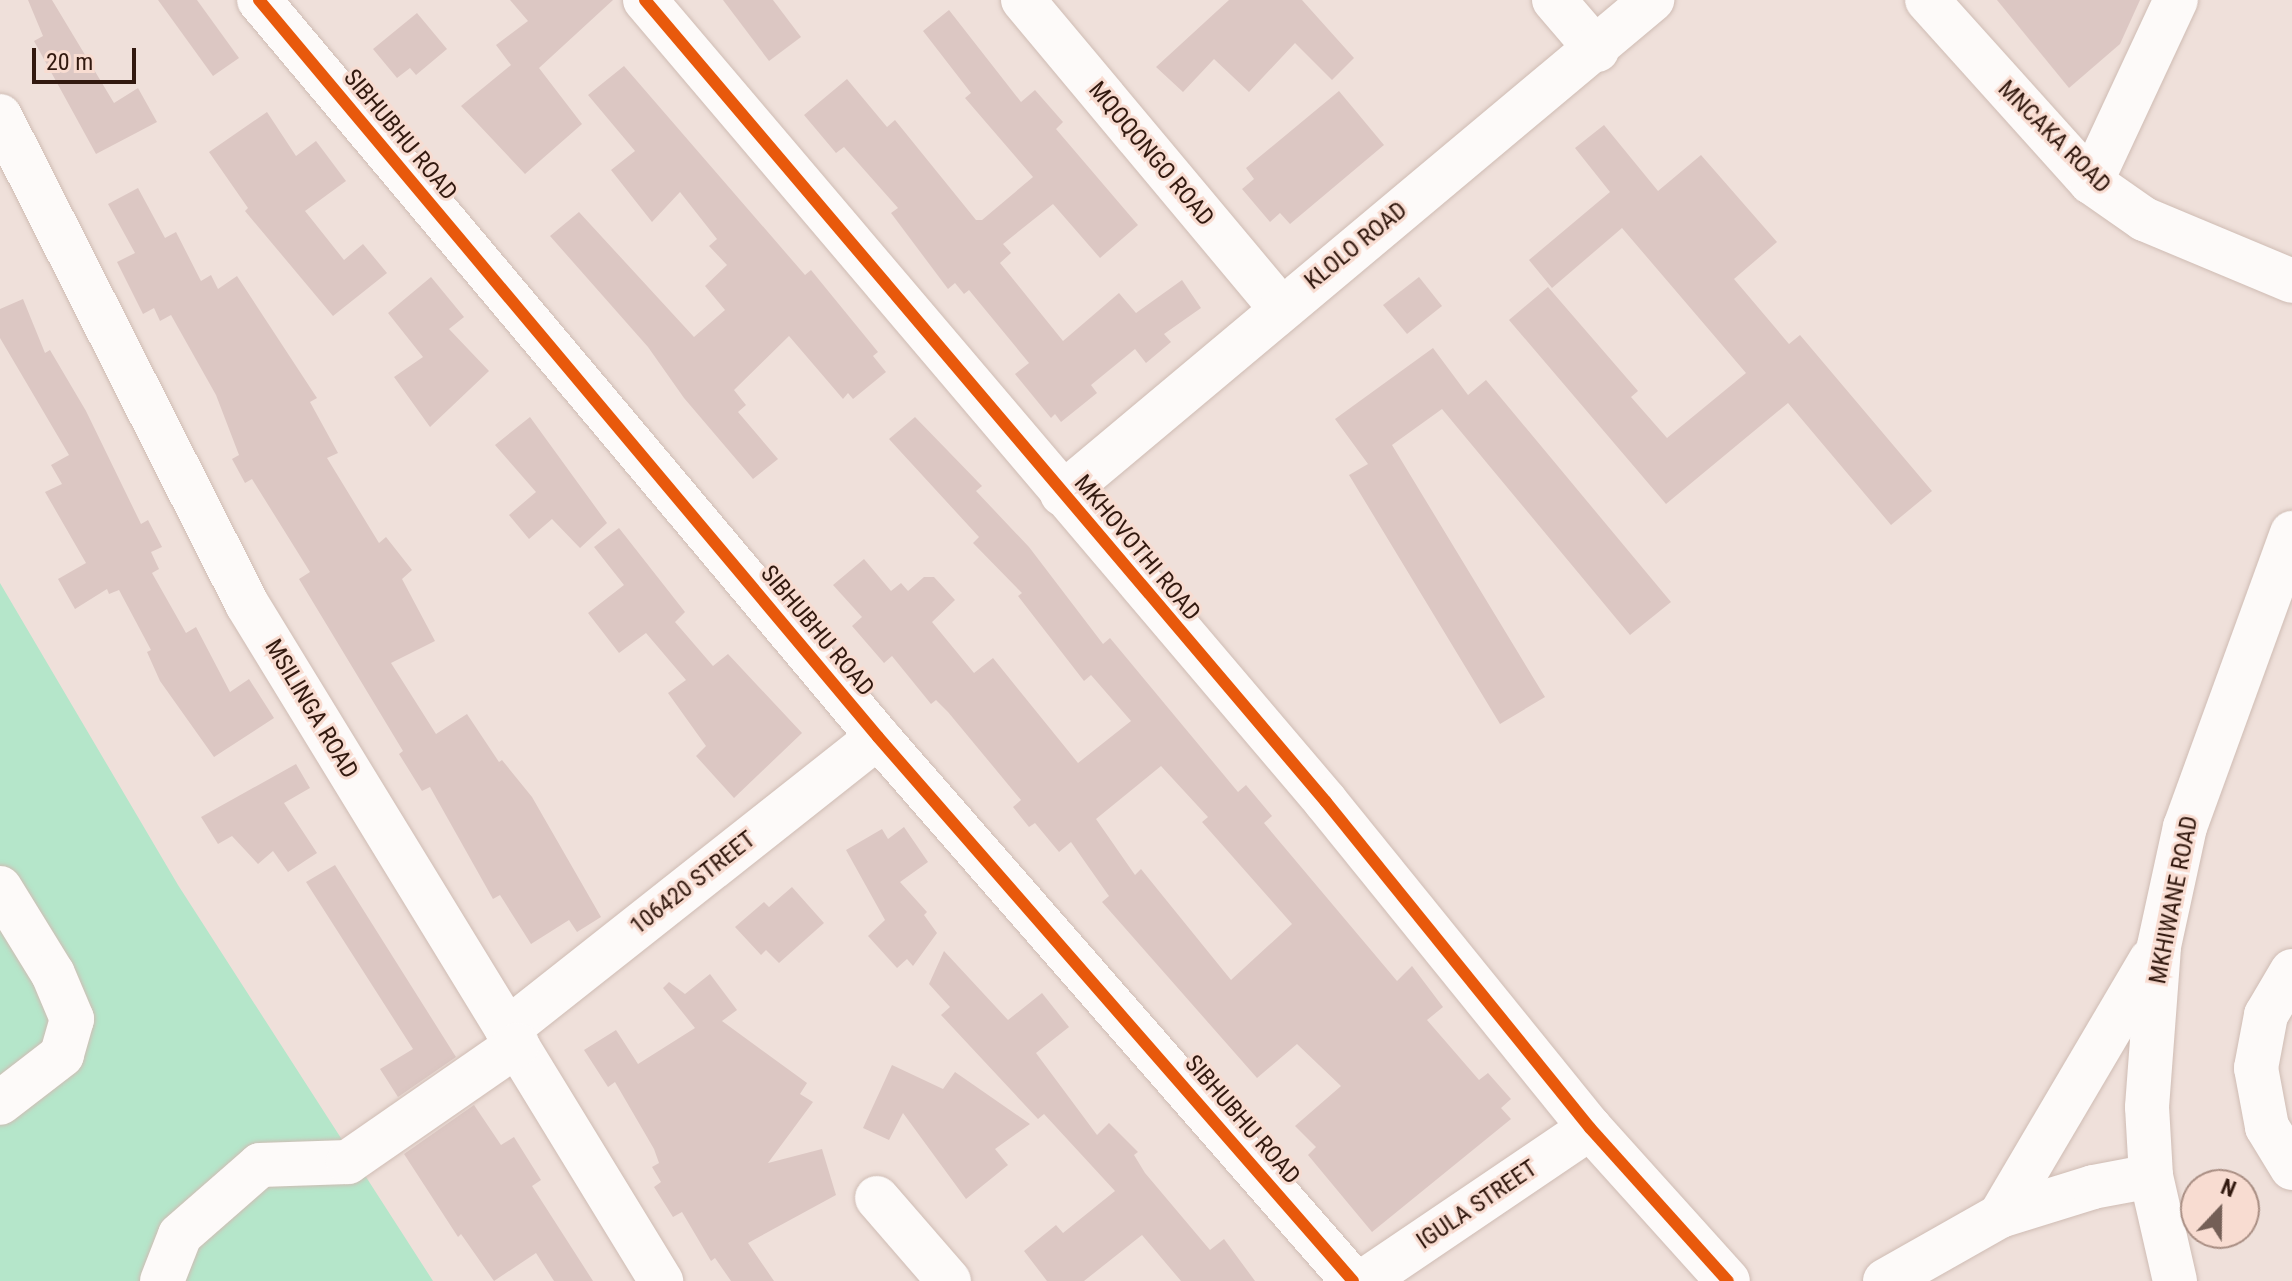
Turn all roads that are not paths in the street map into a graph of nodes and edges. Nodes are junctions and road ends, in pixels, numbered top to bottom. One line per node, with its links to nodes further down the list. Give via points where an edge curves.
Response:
1 (259, 0): 15 (street, SIBHUBHU ROAD)
2 (645, 0): 13 (street, MKHOVOTHI ROAD)
3 (1023, 0): 12 (street, MQOQONGO ROAD)
4 (1554, 0): 8 (street)
5 (1652, 0): 8 (street, KLOLO ROAD)
6 (1927, 0): 10 (street, MNCAKA ROAD)
7 (2176, 0): 10 (street)
8 (1597, 50): 12 (street, KLOLO ROAD)
9 (0, 116): 19 (street, MSILINGA ROAD, via 247,604)
10 (2091, 182): 11 (street, MNCAKA ROAD, via 2144,219)
11 (2292, 281)
12 (1280, 307): 13 (street, KLOLO ROAD)
13 (1062, 494): 21 (street, MKHOVOTHI ROAD, via 1326,802)
14 (2292, 533): 17 (street, MKHIWANE ROAD, via 2185,827)
15 (878, 737): 19 (street, 106420 STREET); 29 (street, SIBHUBHU ROAD)
16 (0, 888): 20 (street, via 61,988 72,1019 62,1055)
17 (2159, 946): 23 (street, MKHIWANE ROAD, via 2147,1107); 25 (street)
18 (2292, 971): 22 (street, via 2266,1015 2256,1068 2267,1127)
19 (512, 1037): 26 (street, 106420 STREET, via 348,1162 260,1165 180,1235); 27 (street, MSILINGA ROAD)
20 (0, 1103)
21 (1590, 1128): 30 (street, IGULA STREET); 31 (street, MKHOVOTHI ROAD)
22 (2292, 1168)
23 (2151, 1176): 25 (street, via 2093,1187); 33 (street, MKHIWANE ROAD)
24 (877, 1198): 28 (street)
25 (2000, 1216): 32 (street)
26 (162, 1281)
27 (661, 1281)
28 (949, 1281)
29 (1353, 1281)
30 (1364, 1281)
31 (1728, 1281)
32 (1885, 1281)
33 (2175, 1281)

